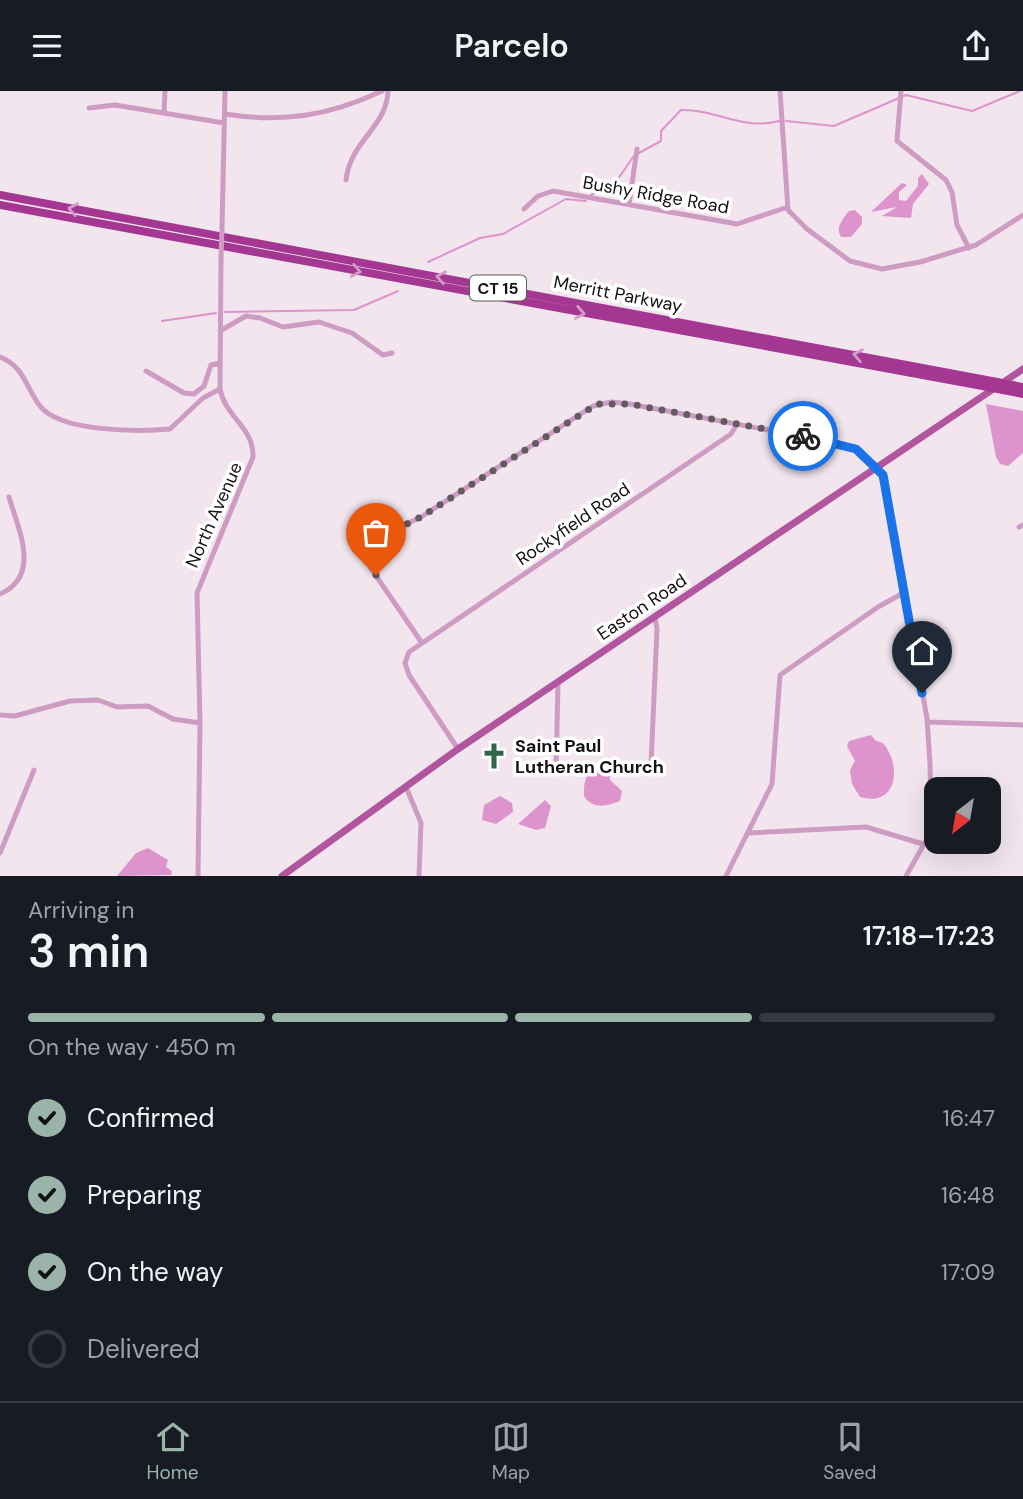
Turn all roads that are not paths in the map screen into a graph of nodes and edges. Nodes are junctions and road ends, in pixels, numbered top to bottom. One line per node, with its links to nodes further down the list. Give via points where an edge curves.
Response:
1 (165, 91): 8 (street)
2 (225, 91): 9 (street, North Avenue)
3 (382, 91): 9 (street, via 332,110 279,120)
4 (388, 91): 12 (street, via 385,111 350,158)
5 (780, 91): 16 (street)
6 (901, 91): 19 (street, via 897,141 946,180 957,225)
7 (89, 108): 8 (street, via 115,105)
8 (164, 113): 10 (street)
9 (225, 114): 10 (street, North Avenue)
10 (224, 123): 20 (street, North Avenue, bridge)
11 (637, 152): 14 (street)
12 (346, 180)
13 (0, 195): 26 (highway, Merritt Parkway / CT 15, one-way to 13, bridge)
14 (629, 204): 16 (street, Bushy Ridge Road, via 737,224); 17 (street, Bushy Ridge Road, via 553,191 538,196)
15 (0, 205): 28 (highway, Merritt Parkway / CT 15, one-way to 28, bridge)
16 (788, 207): 19 (street, via 796,220 840,255 872,268 900,267)
17 (524, 209)
18 (1023, 215): 19 (street)
19 (969, 248)
20 (220, 331): 21 (street, via 246,316 291,327 319,322 352,333 383,355); 23 (street, North Avenue)
21 (392, 353)
22 (0, 357): 27 (street, via 20,370 44,411 76,425 170,429 203,398)
23 (220, 363): 25 (street, via 211,365 206,382 194,394); 27 (street, North Avenue)
24 (1023, 369): 30 (main road, Easton Road)
25 (146, 371)
26 (1023, 386)
27 (220, 389): 39 (street, North Avenue, via 226,408 251,437 253,457 197,589)
28 (1023, 394)
29 (737, 424): 30 (street, via 848,445); 35 (street, Rockyfield Road, via 715,445); 35 (street, via 630,404 597,404 421,517 372,541 370,567)
30 (878, 468): 32 (street, via 887,490); 34 (main road, Easton Road)
31 (9, 497): 33 (street, via 25,558 18,580)
32 (905, 592): 38 (street); 46 (street, via 780,675 774,778)
33 (0, 594)
34 (655, 617): 36 (main road, Easton Road); 42 (street)
35 (422, 643): 41 (street, via 407,656 406,669)
36 (558, 682): 41 (main road, Easton Road); 44 (street)
37 (0, 715): 39 (street, via 98,700 117,707 148,706 173,719)
38 (927, 722): 40 (street); 47 (street, via 932,825)
39 (200, 723): 49 (street, North Avenue)
40 (1023, 725)
41 (458, 750): 45 (main road, Easton Road)
42 (651, 763)
43 (34, 770): 48 (street)
44 (556, 773)
45 (406, 787): 50 (main road, Easton Road); 51 (street, via 420,817)
46 (749, 834): 47 (street, via 866,827); 52 (street)
47 (923, 844): 53 (street)
48 (0, 853)
49 (198, 876)
50 (282, 876)
51 (419, 876)
52 (726, 876)
53 (906, 876)

